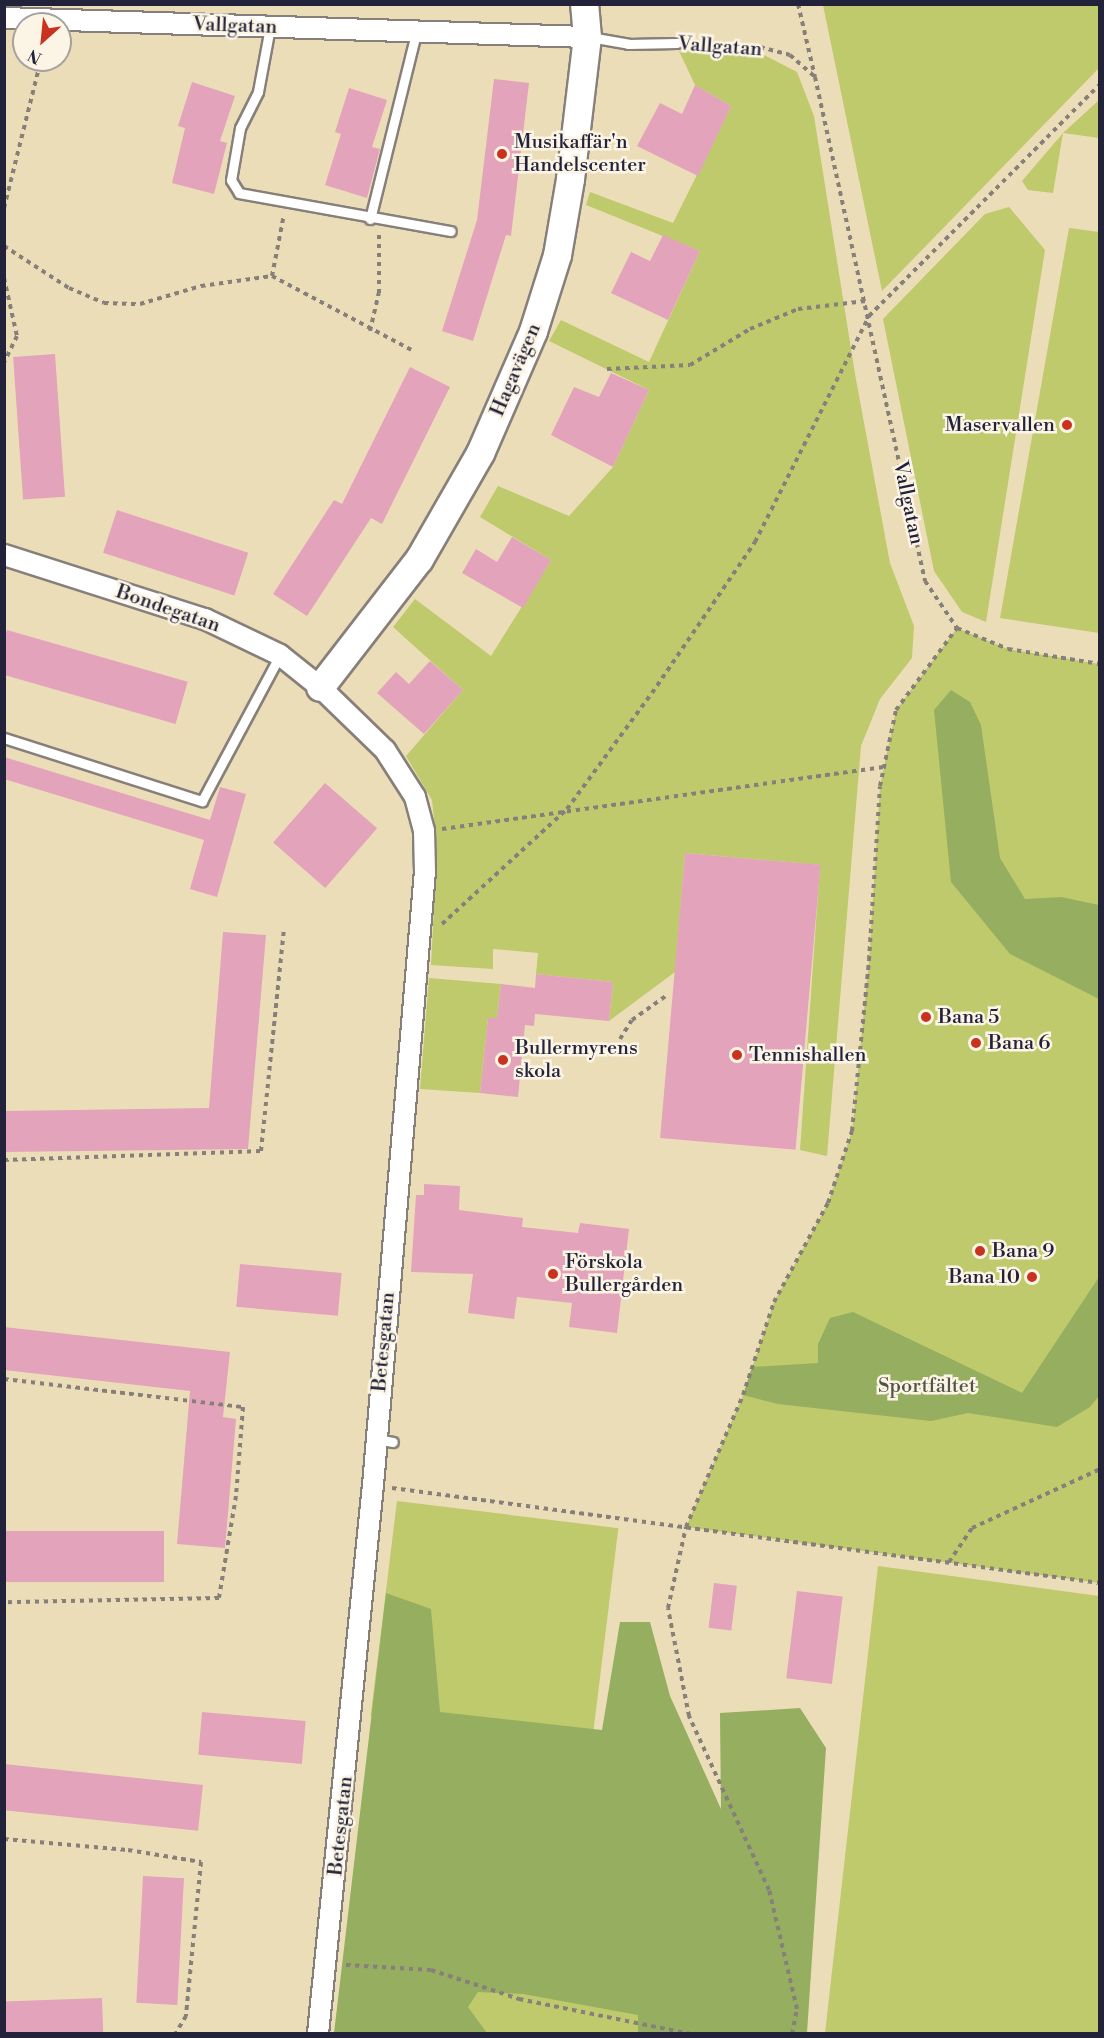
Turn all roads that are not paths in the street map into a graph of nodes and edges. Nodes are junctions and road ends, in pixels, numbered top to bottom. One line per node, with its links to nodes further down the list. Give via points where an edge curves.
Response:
1 (584, 4): 5 (street, Hagavägen)
2 (4, 18): 3 (street, Vallgatan)
3 (270, 27): 4 (street, Vallgatan); 7 (lane, via 258,92 240,129 231,180 239,193)
4 (416, 33): 5 (street, Vallgatan); 7 (lane)
5 (587, 37): 6 (lane, Vallgatan, via 628,44); 11 (street, Hagavägen, via 557,255 533,331 480,453 419,559)
6 (677, 43)
7 (375, 219): 8 (lane)
8 (451, 231)
9 (4, 555): 10 (street, Bondegatan, via 205,619)
10 (280, 656): 11 (street, Bondegatan); 12 (lane, via 202,801)
11 (320, 687): 13 (street, Betesgatan, via 385,750 415,797 424,831 384,1441 373,1485)
12 (4, 738)
13 (318, 2034)

